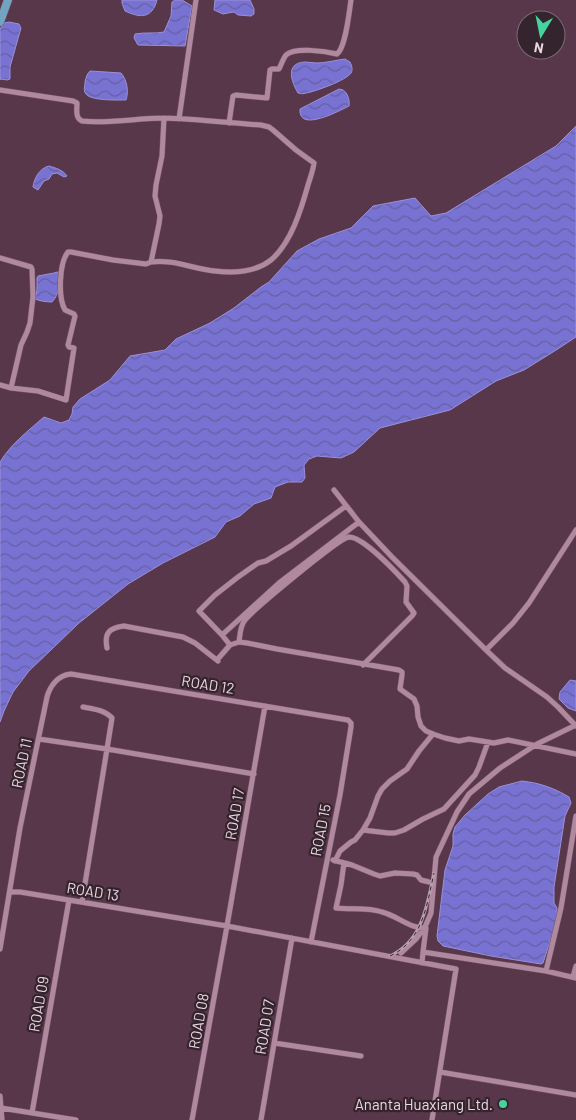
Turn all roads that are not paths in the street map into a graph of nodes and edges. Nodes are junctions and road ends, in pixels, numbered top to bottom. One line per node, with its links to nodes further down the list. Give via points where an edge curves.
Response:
1 (8, 0): 4 (main road)
2 (196, 0): 7 (street)
3 (351, 0): 8 (street, via 340,51 337,54 307,50 289,53 279,69 270,70 267,98 234,96)
4 (0, 22)
5 (0, 90): 6 (street, via 73,100 77,104 77,117 82,121)
6 (164, 118): 7 (street); 10 (street, via 155,196 160,216)
7 (179, 119): 8 (street)
8 (229, 123): 10 (street, via 270,127 314,163 298,217 288,237 270,260 240,272)
9 (0, 258): 12 (street, via 32,269 30,322)
10 (151, 262): 12 (street, via 146,264 68,252 61,277 62,302 66,310 75,316 68,345 74,348 66,400)
11 (0, 385): 12 (street)
12 (11, 388)
13 (334, 490): 14 (street)
14 (346, 506): 15 (street); 18 (street, via 291,546 238,577 199,611)
15 (359, 522): 18 (street, via 279,583); 22 (street)
16 (576, 530): 17 (street)
17 (573, 540): 22 (street, via 529,603)
18 (222, 636): 20 (street)
19 (239, 642): 20 (street); 23 (street); 23 (street, via 242,624 260,606 340,541 353,538 363,543 405,582 406,602 414,613)
20 (230, 645): 21 (street, via 218,661 183,636 124,626 111,630 106,640)
21 (107, 648)
22 (486, 650): 28 (street, via 505,668 547,697)
23 (363, 665): 29 (street, via 402,672 400,689 414,699 420,726)
24 (61, 676): 25 (street, ROAD 12, via 76,675); 30 (street, ROAD 11, via 48,691)
25 (265, 706): 27 (street, ROAD 12); 35 (street, ROAD 17)
26 (83, 707): 33 (street, via 111,716)
27 (351, 723): 38 (street, ROAD 15)
28 (576, 726): 32 (street)
29 (433, 734): 31 (street, via 454,740); 37 (street, via 407,769 382,789)
30 (39, 738): 33 (street); 42 (street, ROAD 11)
31 (488, 742): 32 (street, via 508,740); 37 (street, via 475,775 444,809 395,833)
32 (535, 745): 34 (street); 50 (street, via 500,768 463,802 436,857 431,913 426,927)
33 (107, 749): 35 (street); 44 (street)
34 (576, 754)
35 (254, 774): 45 (street, ROAD 17)
36 (576, 816): 53 (street, via 561,908)
37 (363, 830): 39 (street, via 340,851)
38 (327, 859): 39 (street); 47 (street, ROAD 15)
39 (335, 861): 40 (street)
40 (344, 863): 41 (street, via 380,876 413,874); 49 (street, via 336,908 382,911 418,928 426,928)
41 (429, 882)
42 (10, 892): 43 (street, ROAD 13); 48 (street, ROAD 11)
43 (69, 900): 44 (street, ROAD 13); 61 (street, ROAD 09)
44 (82, 902): 45 (street, ROAD 13)
45 (228, 926): 46 (street, ROAD 13); 64 (street, ROAD 08)
46 (292, 938): 47 (street, ROAD 13); 55 (street, ROAD 07)
47 (311, 942): 51 (street, ROAD 13)
48 (0, 949)
49 (423, 952): 51 (street); 53 (street)
50 (401, 953)
51 (422, 963): 57 (street, ROAD 13, via 456,969)
52 (576, 966): 54 (street)
53 (546, 972): 54 (street)
54 (575, 977)
55 (274, 1044): 56 (street); 65 (street, ROAD 07)
56 (361, 1056)
57 (440, 1072): 58 (street); 66 (street)
58 (576, 1095)
59 (0, 1096): 60 (street)
60 (1, 1108): 61 (street); 62 (street)
61 (32, 1113): 63 (street)
62 (2, 1120)
63 (76, 1120)
64 (192, 1120)
65 (261, 1120)
66 (432, 1120)

